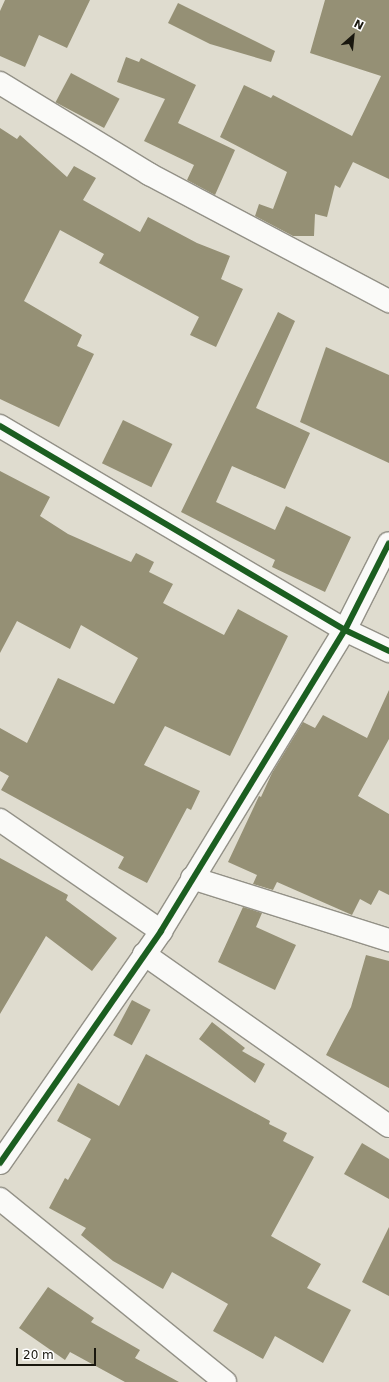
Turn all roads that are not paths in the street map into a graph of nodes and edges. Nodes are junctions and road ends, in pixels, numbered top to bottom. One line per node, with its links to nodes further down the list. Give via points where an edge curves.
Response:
1 (0, 84): 2 (street, via 149,174)
2 (389, 301)
3 (0, 426): 5 (street)
4 (389, 543): 5 (street)
5 (345, 630): 6 (street); 8 (street)
6 (389, 651)
7 (0, 820): 9 (street)
8 (192, 878): 9 (street); 10 (street)
9 (161, 931): 11 (street)
10 (389, 940)
11 (144, 954): 12 (street); 13 (street)
12 (389, 1126)
13 (0, 1163)
14 (0, 1199): 15 (street)
15 (225, 1382)

